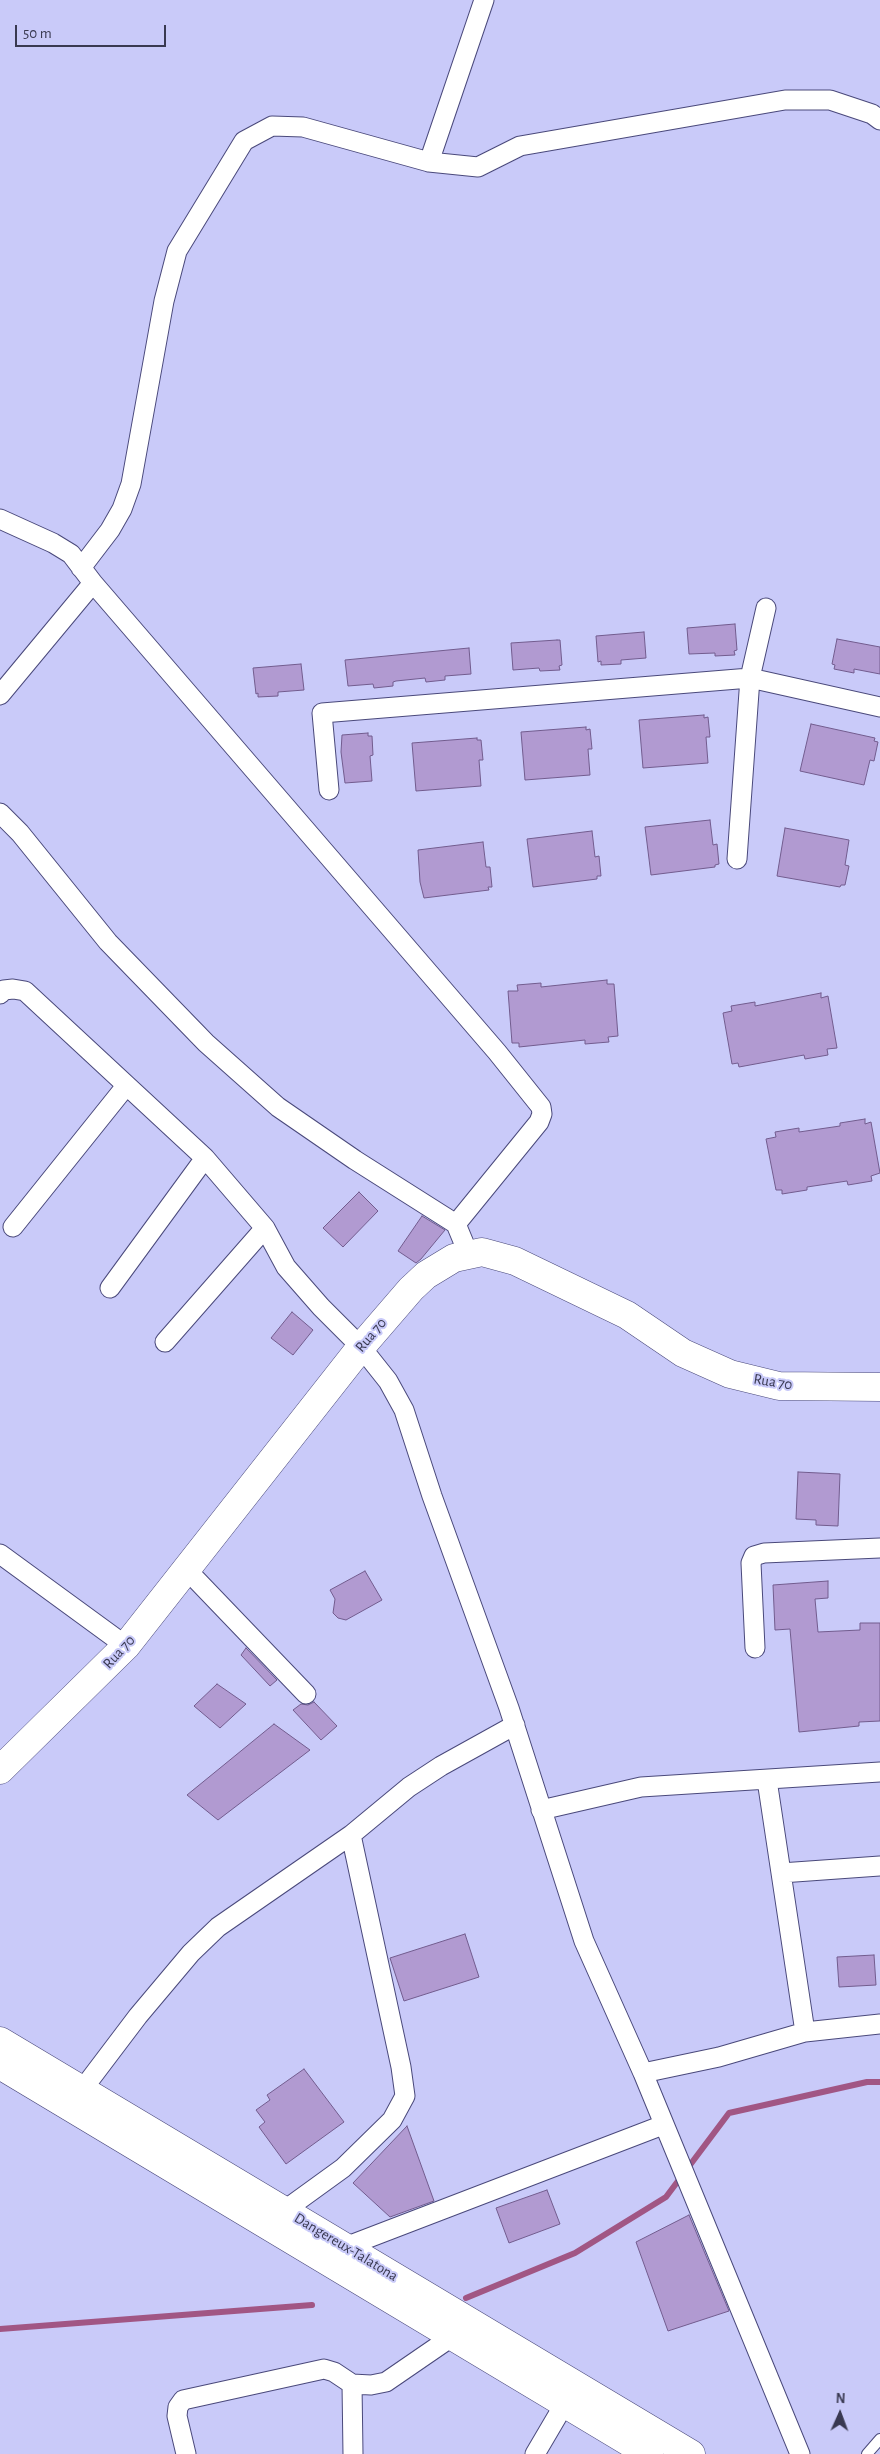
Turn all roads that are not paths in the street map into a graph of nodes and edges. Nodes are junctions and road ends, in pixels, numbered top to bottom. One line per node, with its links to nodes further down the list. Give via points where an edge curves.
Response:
1 (484, 0): 3 (street)
2 (880, 120): 3 (street, via 872,114 830,100 785,100 520,146 478,168)
3 (429, 162): 5 (street, via 303,127 272,126 244,141 177,251 164,301 131,484 110,530)
4 (0, 519): 5 (street, via 53,543 71,554)
5 (81, 568): 6 (street)
6 (93, 583): 9 (street); 17 (street, via 491,1044 541,1107 539,1122)
7 (766, 608): 8 (street)
8 (750, 678): 10 (street); 11 (street, via 322,713); 13 (street)
9 (0, 695)
10 (880, 707)
11 (330, 790)
12 (0, 813): 17 (street, via 108,942 200,1036 261,1092 355,1160)
13 (737, 859)
14 (0, 994): 15 (street, via 14,989 25,992)
15 (126, 1086): 16 (street); 18 (street)
16 (204, 1158): 19 (street); 21 (street)
17 (456, 1224): 20 (street)
18 (13, 1228)
19 (265, 1228): 22 (street); 23 (street, via 286,1267)
20 (468, 1253): 23 (main road, Rua 70, via 426,1275); 24 (main road, Rua 70, via 488,1253 515,1261 627,1315 683,1353 730,1374 779,1386)
21 (110, 1288)
22 (165, 1342)
23 (361, 1347): 27 (main road, Rua 70); 31 (street, via 388,1381 404,1410)
24 (880, 1387)
25 (880, 1548): 29 (street, via 764,1552 754,1556 751,1563)
26 (0, 1554): 28 (street)
27 (186, 1570): 28 (main road, Rua 70); 30 (street)
28 (126, 1646): 32 (main road, Rua 70)
29 (754, 1648)
30 (306, 1694)
31 (515, 1725): 35 (street); 36 (street, via 417,1782)
32 (2, 1766)
33 (880, 1772): 34 (street)
34 (766, 1780): 35 (street, via 641,1787); 38 (street)
35 (541, 1810): 43 (street, via 584,1941)
36 (351, 1835): 44 (street, via 218,1927 191,1953 138,2016); 46 (street, via 405,2096 392,2120 343,2168)
37 (880, 1866): 38 (street)
38 (780, 1873): 40 (street)
39 (880, 2024): 40 (street)
40 (805, 2032): 43 (street, via 719,2057)
41 (0, 2041): 44 (main road, Dangereux-Talatona)
42 (0, 2065): 48 (main road, Dangereux-Talatona)
43 (642, 2073): 45 (street)
44 (82, 2090): 46 (main road, Dangereux-Talatona)
45 (663, 2125): 47 (street); 57 (street)
46 (284, 2210): 47 (main road, Dangereux-Talatona)
47 (345, 2247): 56 (main road, Dangereux-Talatona)
48 (453, 2336): 49 (street, via 386,2382); 50 (main road, Dangereux-Talatona)
49 (352, 2384): 52 (street, via 324,2369 183,2400 176,2416); 53 (street)
50 (565, 2403): 54 (street); 55 (main road, Dangereux-Talatona)
51 (880, 2439): 58 (lane)
52 (186, 2454)
53 (353, 2454)
54 (535, 2454)
55 (649, 2454)
56 (691, 2454)
57 (800, 2454)
58 (867, 2454)

